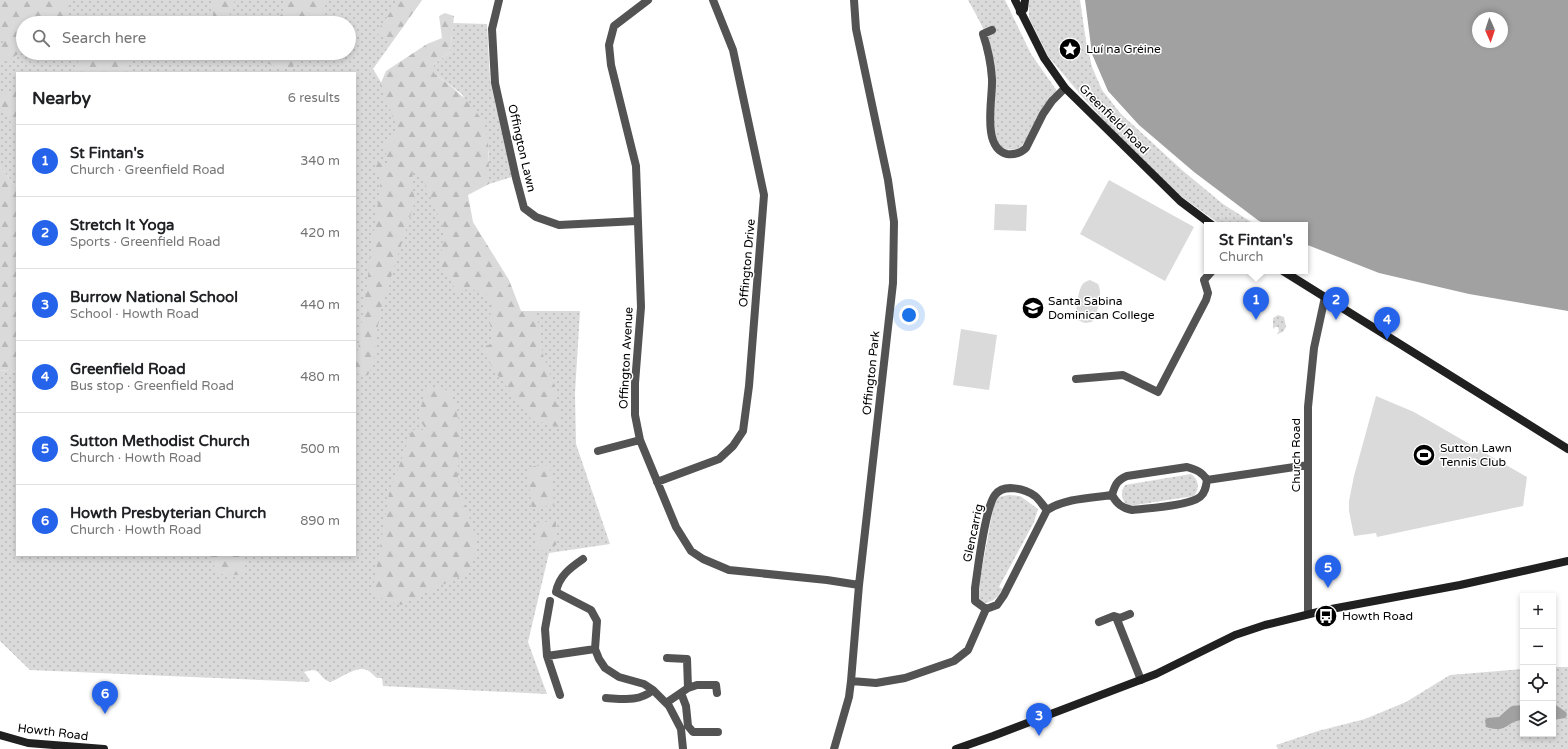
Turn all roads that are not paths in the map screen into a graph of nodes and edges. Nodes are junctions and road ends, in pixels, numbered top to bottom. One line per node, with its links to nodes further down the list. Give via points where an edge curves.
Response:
1 (499, 0): 10 (street, Offington Lawn, via 492,29 495,83 524,208 536,217 559,225)
2 (648, 0): 10 (street, Offington Avenue, via 614,26 609,45 611,65 636,166)
3 (713, 0): 21 (street, Offington Drive, via 733,50 764,195 749,386 743,431 732,446 719,458)
4 (854, 0): 26 (street, Offington Park, via 856,29 888,180 894,222 893,283)
5 (1014, 0): 7 (main road, Greenfield Road)
6 (1025, 0): 7 (main road, via 1024,9)
7 (1020, 12): 9 (main road, Greenfield Road, via 1044,58)
8 (992, 30): 9 (street, via 983,34 990,56 992,80 991,135 1000,152 1015,154 1023,151 1043,114)
9 (1065, 88): 11 (main road, Greenfield Road, via 1180,201)
10 (637, 221): 16 (street, Offington Avenue, via 641,307 635,415)
11 (1208, 222)
12 (1209, 274): 15 (street, via 1204,280 1208,293 1206,300 1158,392 1123,375)
13 (1288, 274): 14 (main road)
14 (1325, 297): 17 (main road); 19 (street, Church Road, via 1314,348 1309,389)
15 (1076, 379)
16 (640, 440): 18 (street); 21 (street, Offington Avenue)
17 (1568, 448)
18 (598, 451)
19 (1308, 465): 20 (street); 30 (street, Church Road)
20 (1207, 480): 22 (street, via 1203,473 1187,467 1127,476 1120,479); 22 (street, via 1205,490 1188,503 1132,510 1124,509)
21 (657, 482): 26 (street, Offington Avenue, via 676,528 691,551 702,559 729,570)
22 (1112, 495): 23 (street, via 1072,501)
23 (1047, 510): 28 (street, via 1004,595 997,605); 28 (street, Glencarrig, via 1036,497 1022,489 1007,488 996,494 989,508 975,588 976,601)
24 (583, 559): 33 (street, via 567,570 557,585 556,592 591,610 597,621)
25 (1568, 561): 30 (main road)
26 (859, 585): 37 (street, Offington Park)
27 (550, 601): 34 (street, via 545,629)
28 (986, 609): 37 (street, via 968,650 954,661 905,678 876,683)
29 (1130, 614): 31 (street)
30 (1308, 614): 36 (main road, via 1235,635)
31 (1116, 617): 32 (street); 36 (street)
32 (1099, 622)
33 (595, 649): 34 (street); 39 (street, via 605,668 619,677 644,684)
34 (547, 656): 42 (street)
35 (667, 658): 38 (street, via 687,659)
36 (1141, 680): 50 (main road)
37 (851, 681): 49 (street, Offington Park)
38 (688, 688): 40 (street); 41 (street, via 697,685 716,685)
39 (653, 690): 43 (street, via 646,696 635,699); 44 (street)
40 (681, 693): 44 (street); 45 (street, via 686,706 688,726 693,732)
41 (717, 693)
42 (560, 695)
43 (606, 698)
44 (666, 702): 48 (street, via 681,729)
45 (718, 732)
46 (0, 735): 47 (main road, Howth Road, via 28,743)
47 (104, 749)
48 (683, 749)
49 (834, 749)
50 (956, 749)

